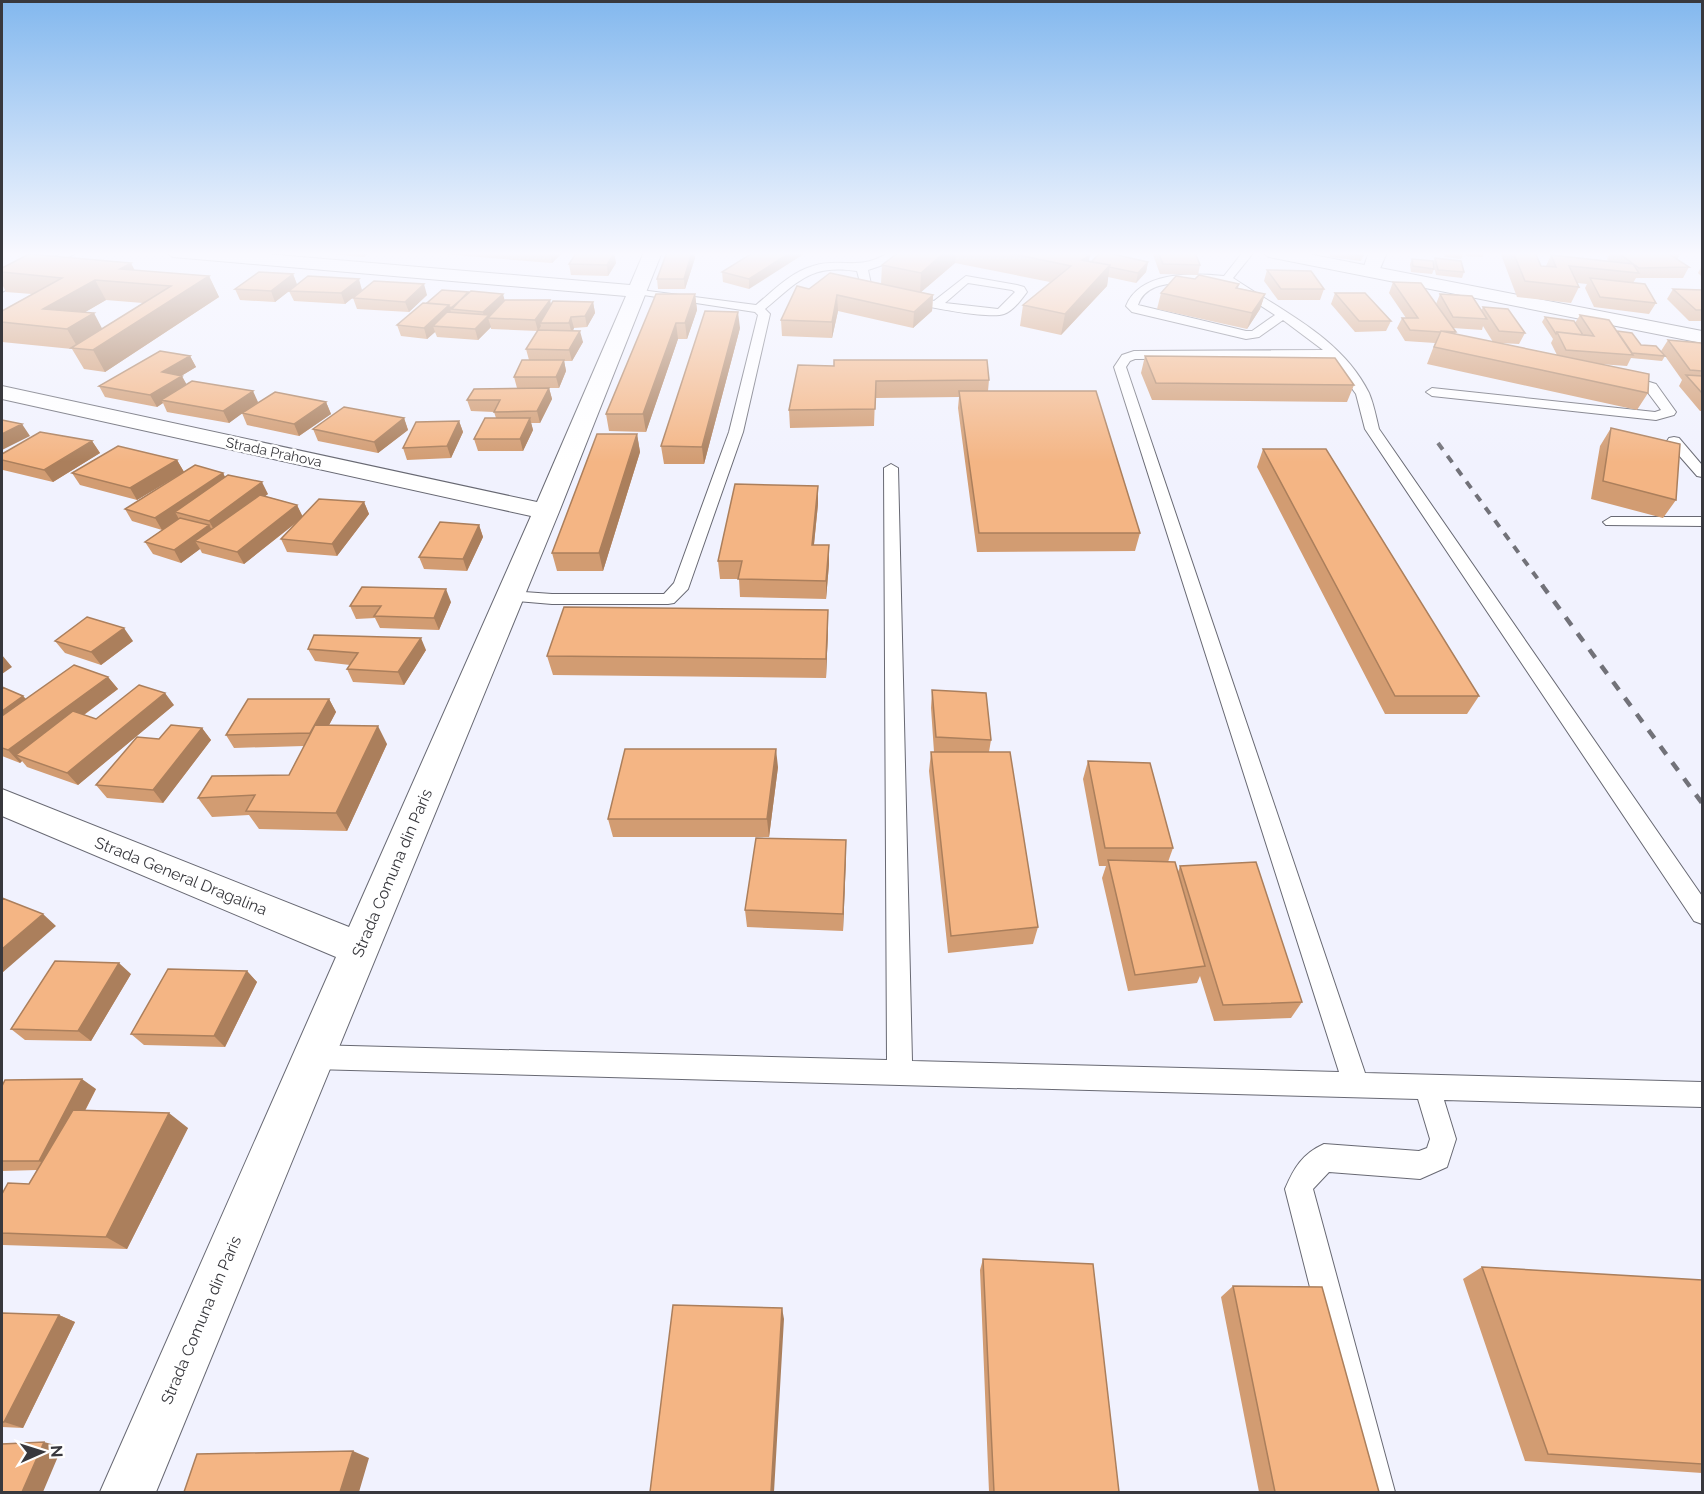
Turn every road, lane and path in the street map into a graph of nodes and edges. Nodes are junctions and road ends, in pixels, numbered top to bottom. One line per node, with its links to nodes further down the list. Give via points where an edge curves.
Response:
1 (624, 322): 15 (street, Strada Comuna din Paris)
2 (762, 322): 18 (lane, via 736,432 682,585 668,598)
3 (1183, 322): 4 (lane, via 1237,335 1255,334)
4 (1272, 322)
5 (1293, 322): 8 (lane)
6 (1623, 322): 7 (street)
7 (1702, 337)
8 (1335, 354): 20 (lane, via 1361,391 1372,429); 24 (lane, via 1134,354 1120,367)
9 (1612, 376): 11 (lane, via 1651,387 1669,412 1656,416)
10 (2, 392): 15 (street, Strada Prahova)
11 (1432, 392)
12 (1674, 441): 14 (lane)
13 (891, 468): 23 (lane)
14 (1702, 474)
15 (546, 512): 18 (street, Strada Comuna din Paris)
16 (1611, 522): 17 (lane)
17 (1702, 522)
18 (510, 596): 21 (street, Strada Comuna din Paris)
19 (2, 802): 21 (street, Strada General Dragalina)
20 (1702, 914)
21 (360, 949): 22 (street, Strada Comuna din Paris)
22 (313, 1057): 23 (lane); 27 (street, Strada Comuna din Paris)
23 (900, 1072): 24 (lane)
24 (1356, 1084): 25 (lane)
25 (1427, 1087): 26 (lane); 28 (lane, via 1443,1138 1437,1157 1420,1166 1323,1158 1305,1175 1299,1189)
26 (1702, 1094)
27 (128, 1492)
28 (1379, 1492)

